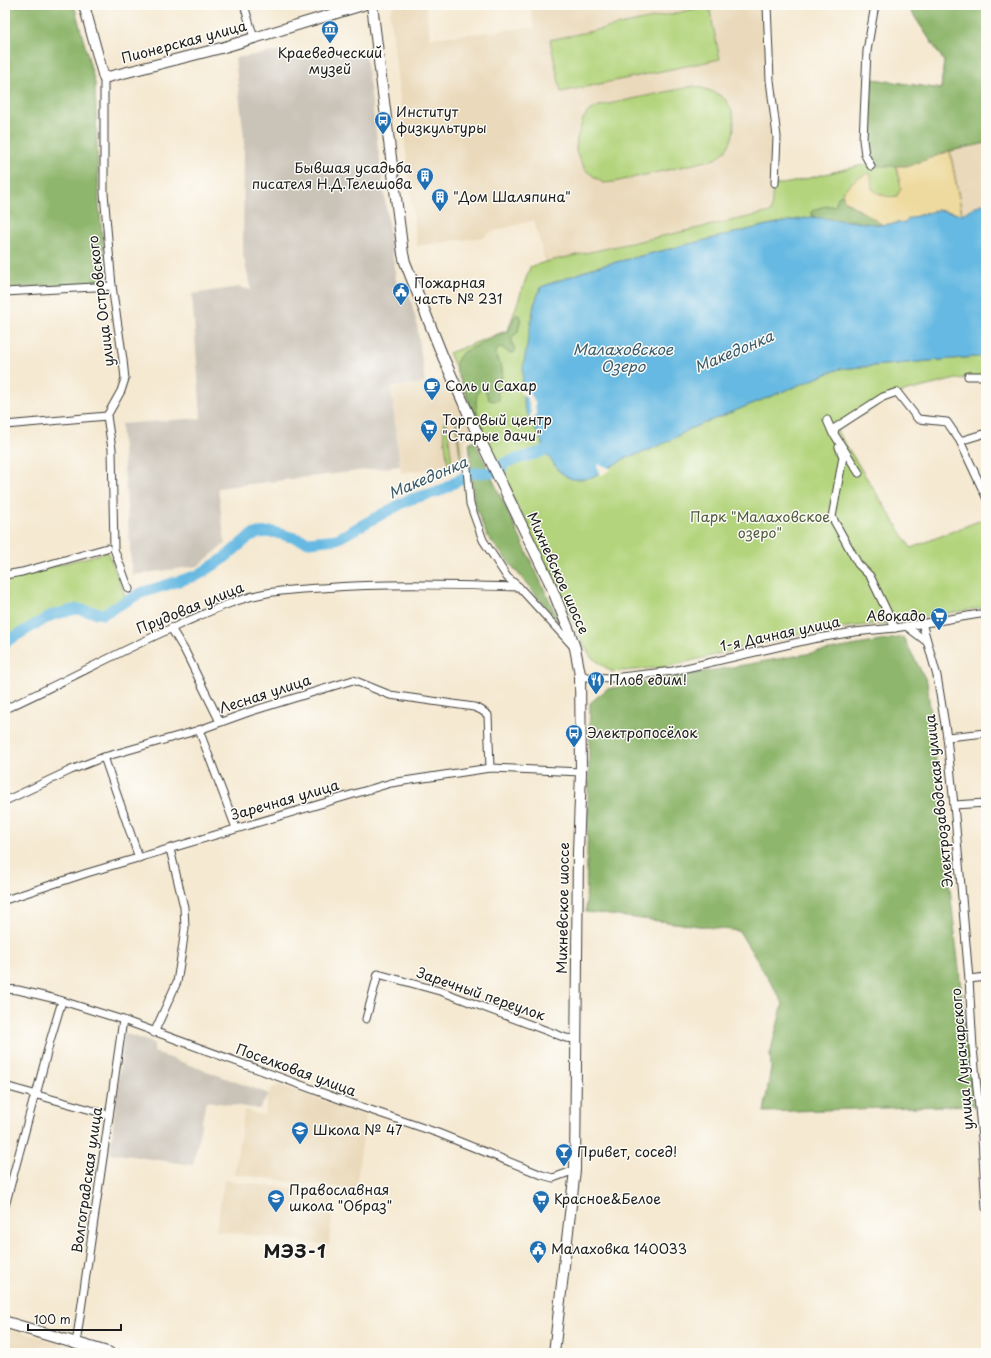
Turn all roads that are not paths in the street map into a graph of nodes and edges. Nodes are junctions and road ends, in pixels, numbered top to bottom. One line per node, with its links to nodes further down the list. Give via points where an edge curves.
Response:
1 (84, 5): 8 (main road, улица Островского)
2 (244, 5): 7 (street)
3 (363, 5): 7 (main road, Пионерская улица)
4 (372, 5): 33 (main road, Михневское шоссе, via 403,254 443,357 546,574)
5 (766, 5): 10 (street, via 770,80 777,136)
6 (875, 5): 9 (street, via 867,51 863,140 865,154)
7 (254, 38): 8 (main road, Пионерская улица)
8 (104, 78): 11 (street, улица Островского, via 104,194)
9 (871, 166)
10 (775, 183)
11 (112, 286): 12 (street); 15 (street, улица Островского, via 124,379 121,392)
12 (5, 292)
13 (968, 376): 14 (street)
14 (986, 376)
15 (107, 416): 17 (street); 26 (street, via 112,449 114,549)
16 (827, 420): 31 (street, via 843,457 832,517 858,564 870,576)
17 (5, 425)
18 (986, 433): 19 (street)
19 (960, 441): 21 (street, via 947,422 918,419 897,392 883,397 835,428 834,434); 22 (street)
20 (467, 468): 25 (street, via 470,504 483,540 507,577)
21 (859, 473)
22 (986, 497)
23 (107, 548): 24 (street)
24 (5, 575)
25 (519, 587): 30 (street, Прудовая улица, via 415,584 356,585 282,591 261,594 216,608); 33 (street)
26 (129, 589)
27 (986, 613): 28 (street, 1-я Дачная улица)
28 (922, 623): 29 (street, 1-я Дачная улица); 32 (street, Электрозаводская улица)
29 (906, 626): 31 (street, 1-я Дачная улица); 32 (street)
30 (171, 628): 35 (street, Прудовая улица); 36 (street)
31 (895, 628): 34 (street, 1-я Дачная улица, via 812,639 653,673 612,678 586,677)
32 (927, 642): 39 (street, Электрозаводская улица, via 937,676)
33 (575, 648): 34 (main road, Михневское шоссе)
34 (580, 674): 42 (main road, Михневское шоссе)
35 (5, 709)
36 (220, 722): 37 (street, Лесная улица); 41 (street, Лесная улица, via 352,680 390,695 481,710 488,715)
37 (200, 730): 40 (street, Лесная улица); 46 (street)
38 (986, 733): 39 (street)
39 (947, 737): 45 (street, Электрозаводская улица)
40 (104, 757): 43 (street, Лесная улица); 48 (street)
41 (490, 768): 42 (street, Заречная улица); 46 (street, Заречная улица, via 391,783)
42 (581, 772): 57 (main road, Михневское шоссе)
43 (5, 801)
44 (986, 803): 45 (street)
45 (954, 805): 51 (street, Электрозаводская улица)
46 (236, 828): 47 (street, Заречная улица)
47 (170, 849): 48 (street, Заречная улица); 56 (street, via 184,907 185,928 177,982)
48 (139, 858): 49 (street, Заречная улица)
49 (5, 900)
50 (986, 977): 51 (street)
51 (969, 979): 63 (street, улица Луначарского)
52 (5, 989): 53 (street, Поселковая улица, via 40,994)
53 (62, 1001): 55 (street, Поселковая улица); 59 (street, via 38,1091)
54 (366, 1019): 57 (street, Заречный переулок, via 378,974 443,992 566,1038)
55 (122, 1020): 56 (street, Поселковая улица); 60 (street, Волгоградская улица)
56 (154, 1033): 61 (street, Поселковая улица, via 438,1133 542,1175 553,1178)
57 (575, 1039): 61 (main road, Михневское шоссе)
58 (5, 1086): 59 (street)
59 (35, 1094): 60 (street); 62 (street)
60 (109, 1115): 65 (street, Волгоградская улица)
61 (574, 1170): 67 (main road, Михневское шоссе)
62 (5, 1206)
63 (986, 1208)
64 (5, 1322): 65 (main road)
65 (76, 1344): 66 (main road)
66 (109, 1353)
67 (554, 1353)

